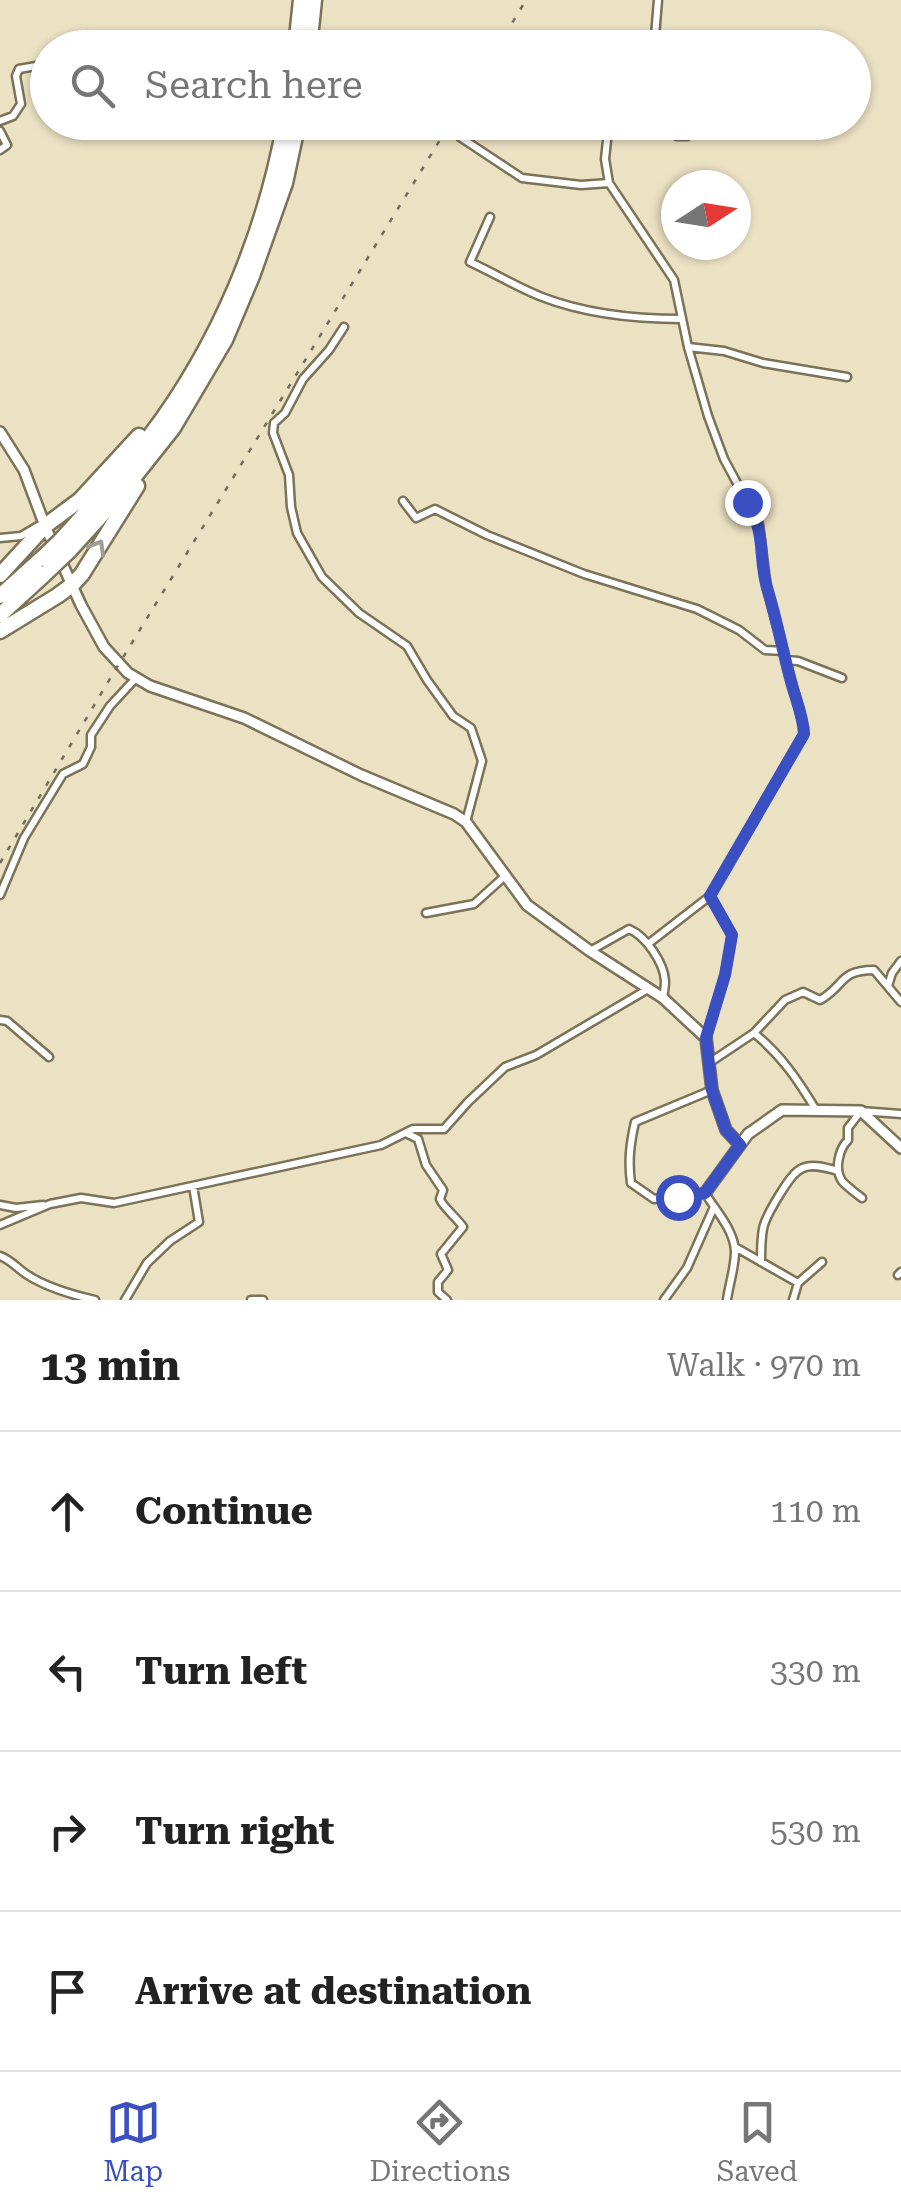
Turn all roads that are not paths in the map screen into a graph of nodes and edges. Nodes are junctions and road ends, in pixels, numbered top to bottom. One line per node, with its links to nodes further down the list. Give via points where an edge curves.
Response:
1 (300, 0): 4 (highway)
2 (314, 0): 5 (highway)
3 (658, 0): 6 (street)
4 (298, 30)
5 (311, 30)
6 (657, 30)
7 (30, 67): 8 (street, via 16,76 20,104)
8 (0, 121)
9 (0, 131): 14 (street, via 7,145)
10 (282, 140): 21 (highway, via 243,270)
11 (294, 140): 21 (highway, via 285,183 225,340)
12 (466, 140): 15 (street, via 522,178)
13 (607, 140): 15 (street)
14 (0, 150)
15 (610, 184): 17 (street, via 672,275)
16 (490, 217): 17 (street, via 470,262 563,304 617,316)
17 (682, 319): 19 (street)
18 (344, 327): 36 (street, via 274,422 297,533 322,576 359,613 407,646 453,716 471,728 482,761)
19 (688, 347): 20 (street); 32 (street, via 720,450 759,524)
20 (847, 377)
21 (168, 423): 24 (highway, via 146,429 80,500); 26 (highway, bridge); 28 (highway, one-way to 21)
22 (0, 432): 24 (street, via 24,470)
23 (403, 501): 32 (street, via 416,518 435,509 584,574 697,609 765,650)
24 (44, 525): 25 (street); 27 (highway); 28 (street)
25 (0, 538)
26 (44, 566): 29 (highway); 30 (highway)
27 (0, 574)
28 (72, 585): 31 (highway); 34 (street, via 104,647)
29 (0, 596)
30 (0, 615)
31 (0, 632)
32 (784, 650): 33 (street)
33 (786, 660): 35 (street); 39 (street, via 804,734)
34 (136, 678): 36 (street, via 244,718); 38 (street, via 92,735 83,764 63,774 24,838)
35 (842, 678)
36 (466, 822): 37 (street)
37 (505, 876): 40 (street, via 474,904); 42 (street, via 527,906)
38 (0, 895)
39 (710, 896): 41 (street); 50 (street, via 732,935)
40 (426, 913)
41 (648, 944): 42 (street, via 629,929); 46 (street, via 666,978)
42 (590, 950): 45 (street)
43 (901, 961): 44 (street)
44 (888, 987): 47 (street); 49 (street, via 874,970 857,970 820,1000 803,992 785,1000)
45 (650, 988): 46 (street); 57 (street, via 505,1067 444,1128)
46 (663, 998): 50 (street)
47 (901, 1002)
48 (0, 1020): 51 (street)
49 (754, 1033): 52 (street); 54 (street, via 793,1070)
50 (706, 1038): 52 (street)
51 (50, 1057)
52 (709, 1063): 53 (street)
53 (712, 1090): 58 (street, via 726,1130); 62 (street, via 635,1122 628,1152 631,1184 654,1200)
54 (816, 1111): 55 (street); 58 (street, via 782,1110)
55 (861, 1111): 56 (street); 59 (street); 60 (street, via 848,1128)
56 (901, 1114)
57 (406, 1133): 61 (street, via 381,1145); 77 (street, via 418,1139 444,1190 442,1205 463,1226 441,1254 448,1270 438,1292)
58 (740, 1145): 62 (street)
59 (901, 1148)
60 (838, 1170): 63 (street); 70 (street, via 802,1166 789,1176 761,1226)
61 (193, 1186): 64 (street, via 114,1203 81,1198); 74 (street, via 199,1222 147,1264)
62 (705, 1193): 66 (street)
63 (862, 1198)
64 (50, 1204): 65 (street); 67 (street)
65 (0, 1205)
66 (714, 1207): 68 (street); 78 (street, via 688,1268)
67 (0, 1225)
68 (735, 1247): 70 (street); 79 (street)
69 (0, 1256): 73 (street, via 30,1277)
70 (761, 1262): 72 (street)
71 (822, 1262): 72 (street)
72 (798, 1283): 80 (street)
73 (95, 1300)
74 (125, 1300)
75 (252, 1300): 76 (street)
76 (263, 1300)
77 (447, 1300)
78 (664, 1300)
79 (727, 1300)
80 (792, 1300)

